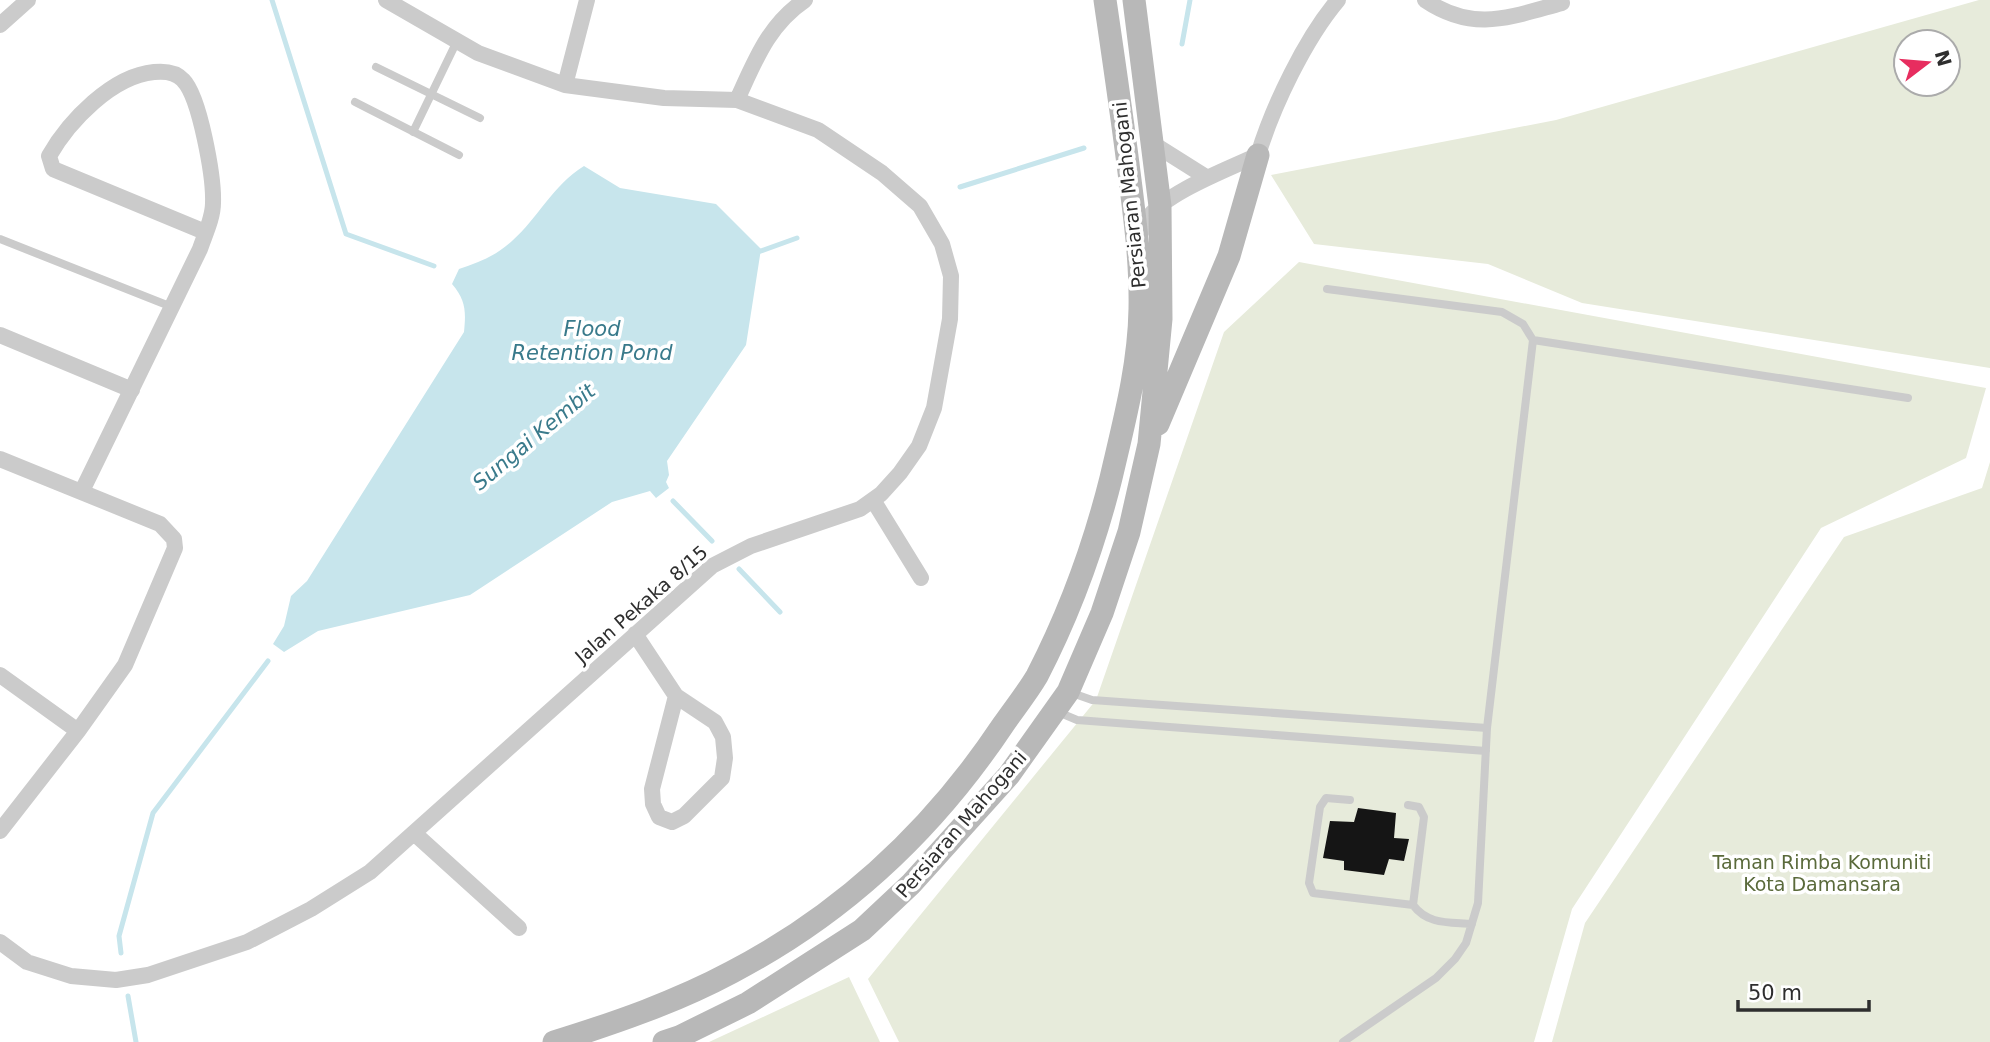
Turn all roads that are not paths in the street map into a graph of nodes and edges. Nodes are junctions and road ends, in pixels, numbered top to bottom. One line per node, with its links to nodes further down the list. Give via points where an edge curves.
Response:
1 (27, 0): 10 (street)
2 (386, 0): 11 (street, Jalan Pekaka 8/15)
3 (587, 0): 13 (street)
4 (804, 0): 15 (street, via 787,12 763,44)
5 (1105, 0): 26 (main road, Persiaran Mahogani)
6 (1134, 0): 19 (main road, Persiaran Mahogani)
7 (1338, 0): 21 (street, via 1308,45)
8 (1424, 0): 9 (street, via 1465,18 1496,21)
9 (1562, 3)
10 (0, 26)
11 (457, 41): 13 (street, Jalan Pekaka 8/15); 14 (lane)
12 (376, 67): 14 (lane)
13 (565, 85): 15 (street, Jalan Pekaka 8/15, via 664,98)
14 (431, 94): 17 (lane); 18 (lane)
15 (737, 100): 36 (street, Jalan Pekaka 8/15, via 818,130 882,173 920,206 942,244 950,276 950,319 934,408 919,446)
16 (355, 102): 18 (lane)
17 (480, 118)
18 (413, 132): 20 (lane)
19 (1152, 143): 22 (street); 23 (main road, Persiaran Mahogani)
20 (459, 155)
21 (1258, 155): 22 (street); 33 (main road, via 1228,256)
22 (1206, 177): 23 (street)
23 (1160, 206): 26 (street, via 1148,218); 33 (main road, Persiaran Mahogani, via 1161,319)
24 (205, 232): 24 (street, via 213,206 213,181 194,98 183,79 167,71 146,73 115,85 93,102 49,156 53,169); 28 (street)
25 (0, 239): 28 (lane)
26 (1138, 241): 54 (main road, Persiaran Mahogani, via 1140,311 1132,392 1101,519 1036,677 987,750 941,809 890,862 826,915 720,978 669,1002)
27 (1327, 289): 30 (lane, via 1502,312 1523,324)
28 (172, 307): 31 (street)
29 (0, 335): 31 (street)
30 (1533, 340): 32 (lane); 43 (lane)
31 (132, 390): 35 (street)
32 (1908, 398)
33 (1149, 444): 40 (main road, Persiaran Mahogani, via 1121,555)
34 (0, 459): 35 (street)
35 (82, 491): 44 (street, via 160,524 174,539 175,548 125,664)
36 (873, 500): 37 (street); 38 (street, Jalan Pekaka 8/15, via 860,509 751,546 712,566)
37 (921, 578)
38 (635, 635): 41 (street); 49 (street, Jalan Pekaka 8/15)
39 (0, 675): 44 (street)
40 (1068, 692): 42 (main road, Persiaran Mahogani); 43 (lane, via 1092,700)
41 (676, 696): 41 (street, via 652,789 660,817 673,822 722,778 725,758 723,737 715,722)
42 (1055, 711): 45 (lane, via 1077,720); 55 (main road, Persiaran Mahogani, via 1009,775 911,884 862,930 748,1003)
43 (1487, 728): 45 (lane)
44 (78, 731): 48 (street)
45 (1486, 751): 51 (lane, via 1478,903)
46 (1350, 800): 50 (lane, via 1322,802 1310,889 1319,895)
47 (1408, 805): 50 (lane, via 1419,807 1424,817)
48 (0, 831)
49 (414, 832): 52 (street); 53 (street, Jalan Pekaka 8/15, via 370,872 311,908 247,942 148,975 116,980 71,976 27,962)
50 (1413, 905): 51 (lane, via 1427,919)
51 (1472, 924): 56 (lane, via 1455,960 1436,978)
52 (519, 928)
53 (0, 942)
54 (554, 1042)
55 (664, 1042)
56 (1343, 1042)

